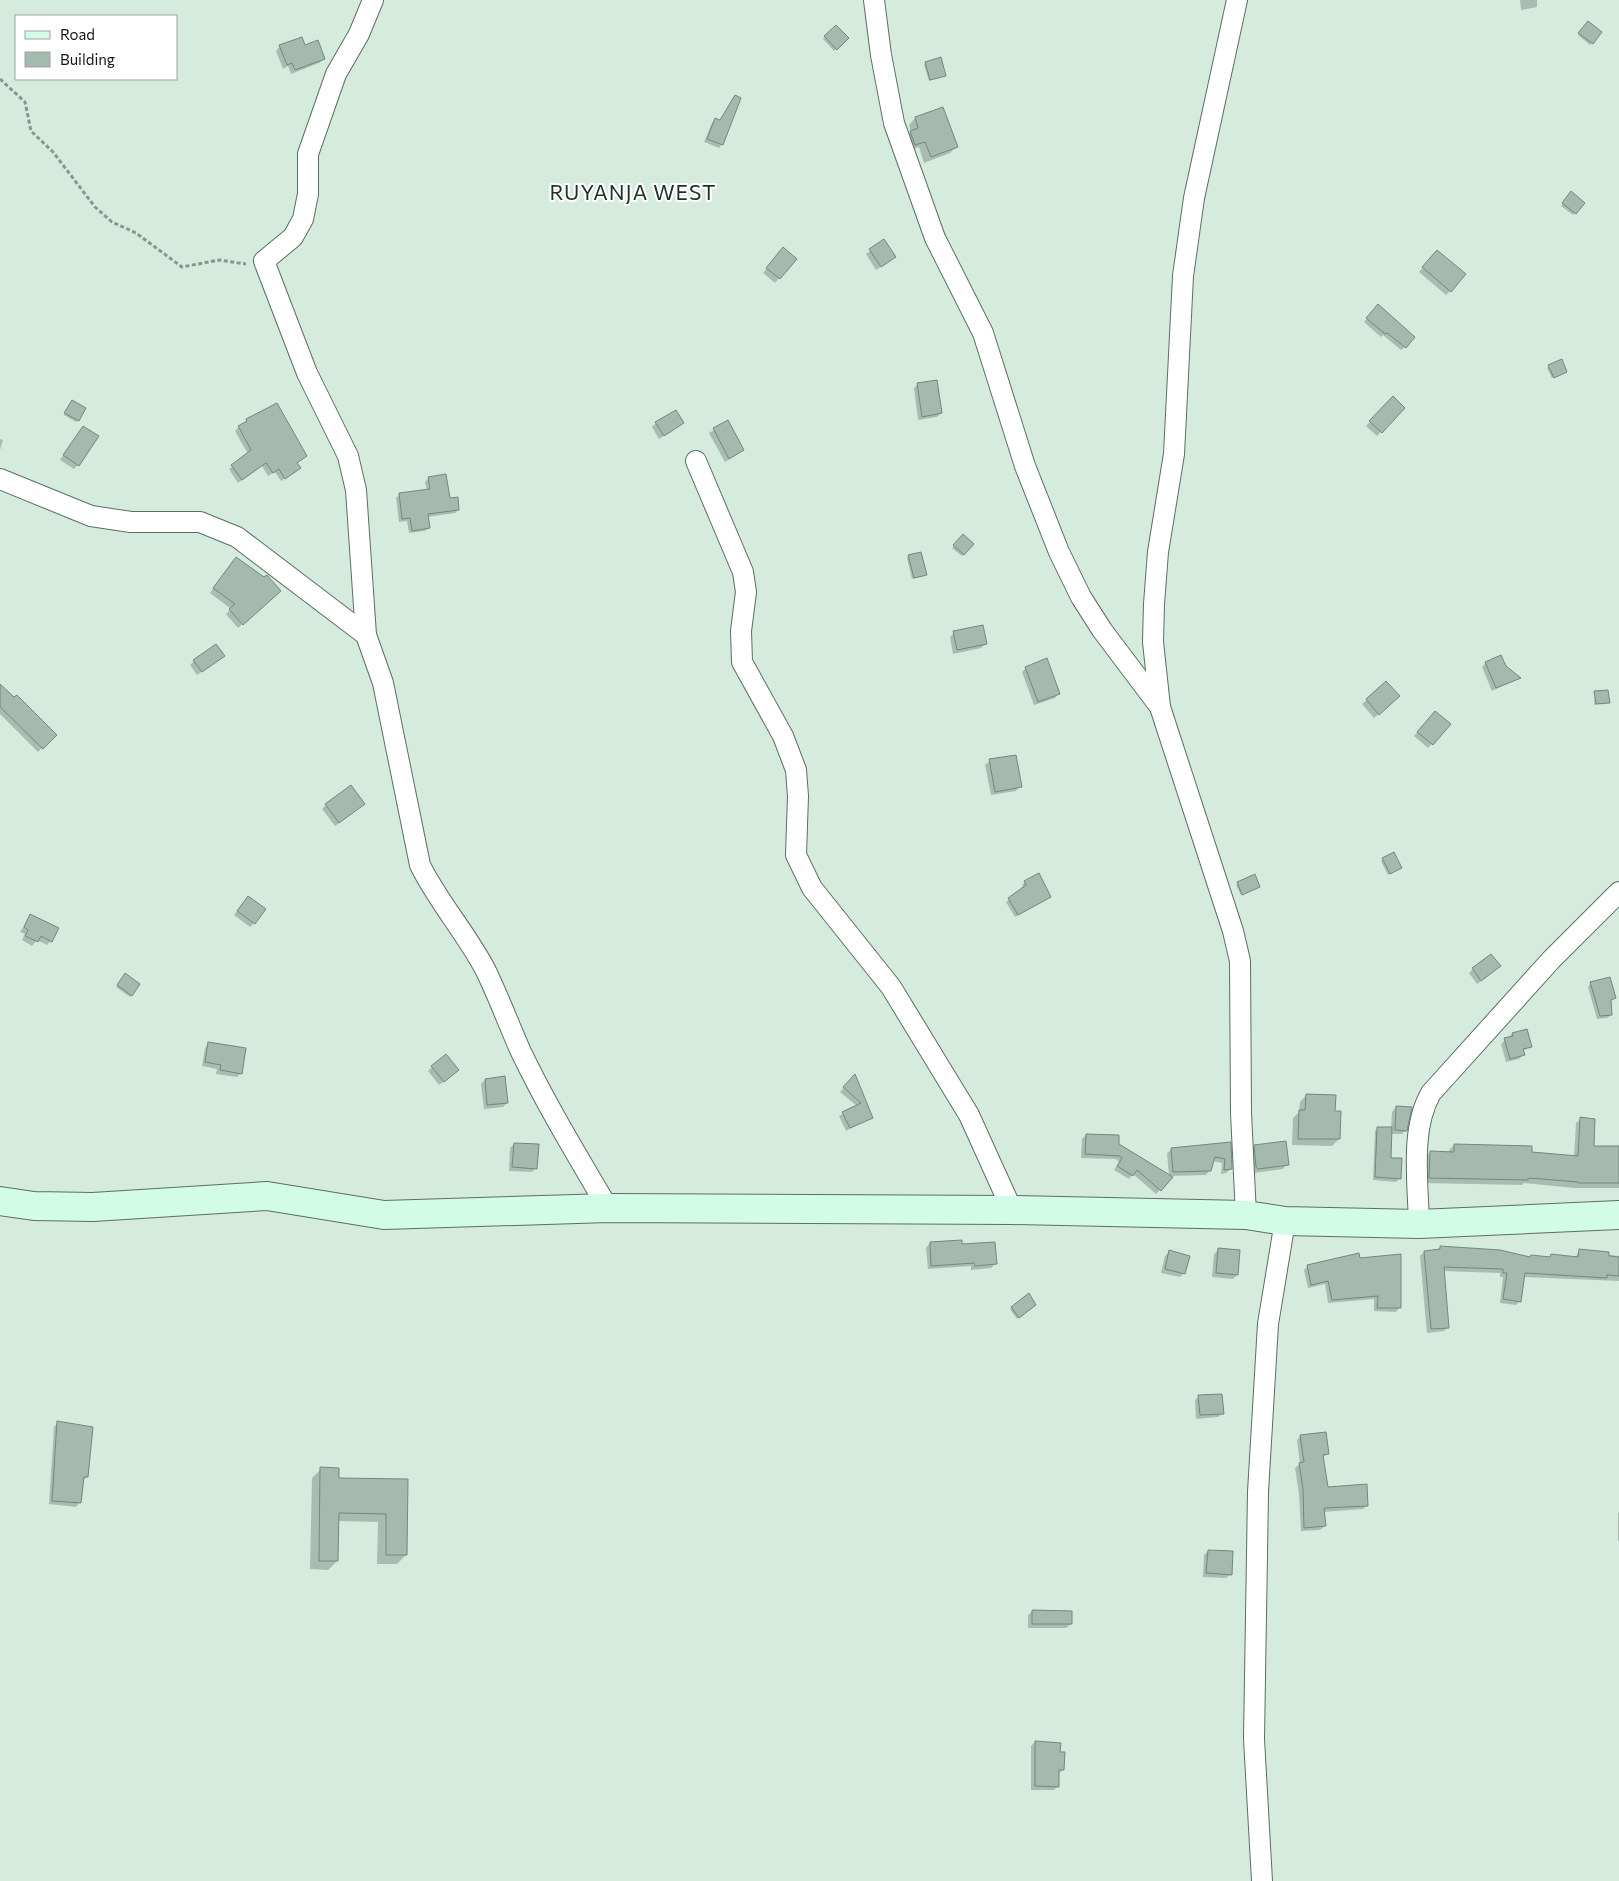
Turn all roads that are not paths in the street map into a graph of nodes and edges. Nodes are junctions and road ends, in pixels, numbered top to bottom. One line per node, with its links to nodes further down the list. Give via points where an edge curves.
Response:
1 (373, 0): 6 (street, via 359,34 336,74 308,154 308,194 303,218 293,238 264,261 306,373 350,464 356,490)
2 (874, 0): 7 (street, via 894,123 936,238 983,333 1025,466 1052,535 1081,597)
3 (1237, 0): 7 (street, via 1194,198 1183,276 1174,454 1158,552 1154,604 1153,642)
4 (696, 461): 11 (street, via 743,572 746,592 740,631 742,662 783,736 796,770 796,855 802,872 892,987 969,1115)
5 (0, 479): 6 (street, via 91,516 110,520 200,522 224,530)
6 (366, 635): 10 (street, via 383,683 420,865 486,971 522,1052)
7 (1160, 707): 12 (street, via 1240,961 1241,1113)
8 (1619, 892): 15 (street, via 1551,960 1431,1093 1418,1126)
9 (0, 1202): 10 (main road, via 93,1207 267,1196 384,1215)
10 (608, 1208): 11 (main road)
11 (1012, 1210): 12 (main road)
12 (1246, 1215): 14 (main road)
13 (1619, 1215): 15 (main road)
14 (1285, 1221): 15 (main road); 16 (street, via 1268,1324 1258,1492 1254,1739)
15 (1419, 1224)
16 (1262, 1881)

